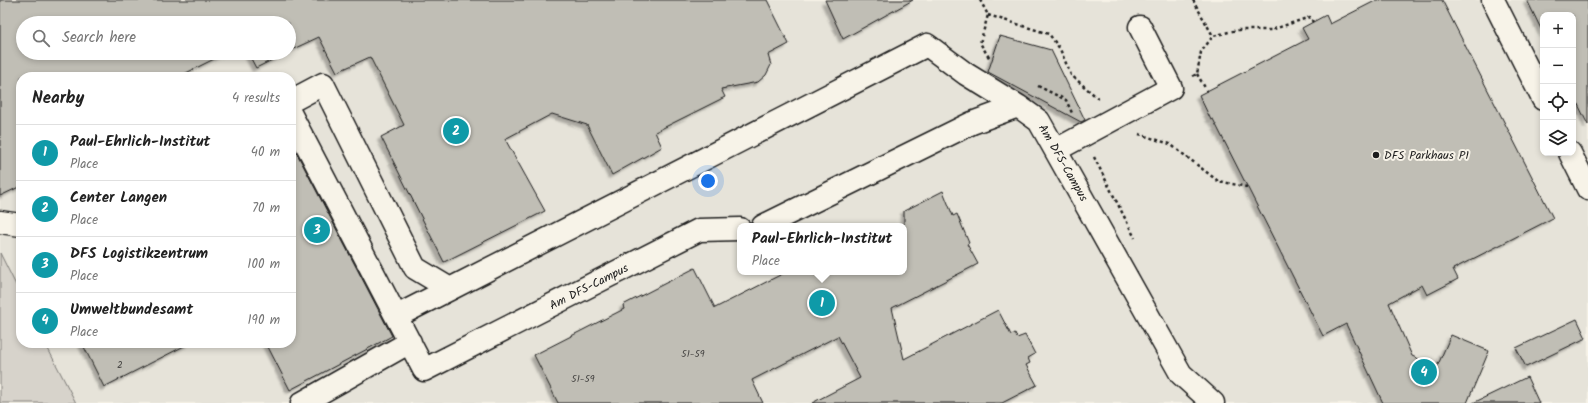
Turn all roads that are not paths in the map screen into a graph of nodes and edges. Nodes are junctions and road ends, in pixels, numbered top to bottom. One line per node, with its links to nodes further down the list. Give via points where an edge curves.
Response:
1 (1493, 0): 3 (lane)
2 (1140, 27): 7 (lane, via 1171,88)
3 (1540, 93)
4 (296, 98): 14 (lane, via 323,84 415,268)
5 (1018, 106): 7 (lane, Am DFS-Campus, via 1039,121); 11 (lane, via 972,123); 14 (lane, Am DFS-Campus, via 966,74 927,45)
6 (296, 124): 15 (lane)
7 (1056, 150): 18 (lane, Am DFS-Campus, via 1181,374)
8 (1572, 156): 9 (lane)
9 (1588, 189)
10 (0, 222): 12 (lane)
11 (769, 223)
12 (16, 224)
13 (737, 229): 16 (lane, Am DFS-Campus, via 699,230 424,370)
14 (450, 289): 15 (lane)
15 (397, 316): 16 (lane)
16 (410, 342): 17 (lane)
17 (302, 403)
18 (1213, 403)

